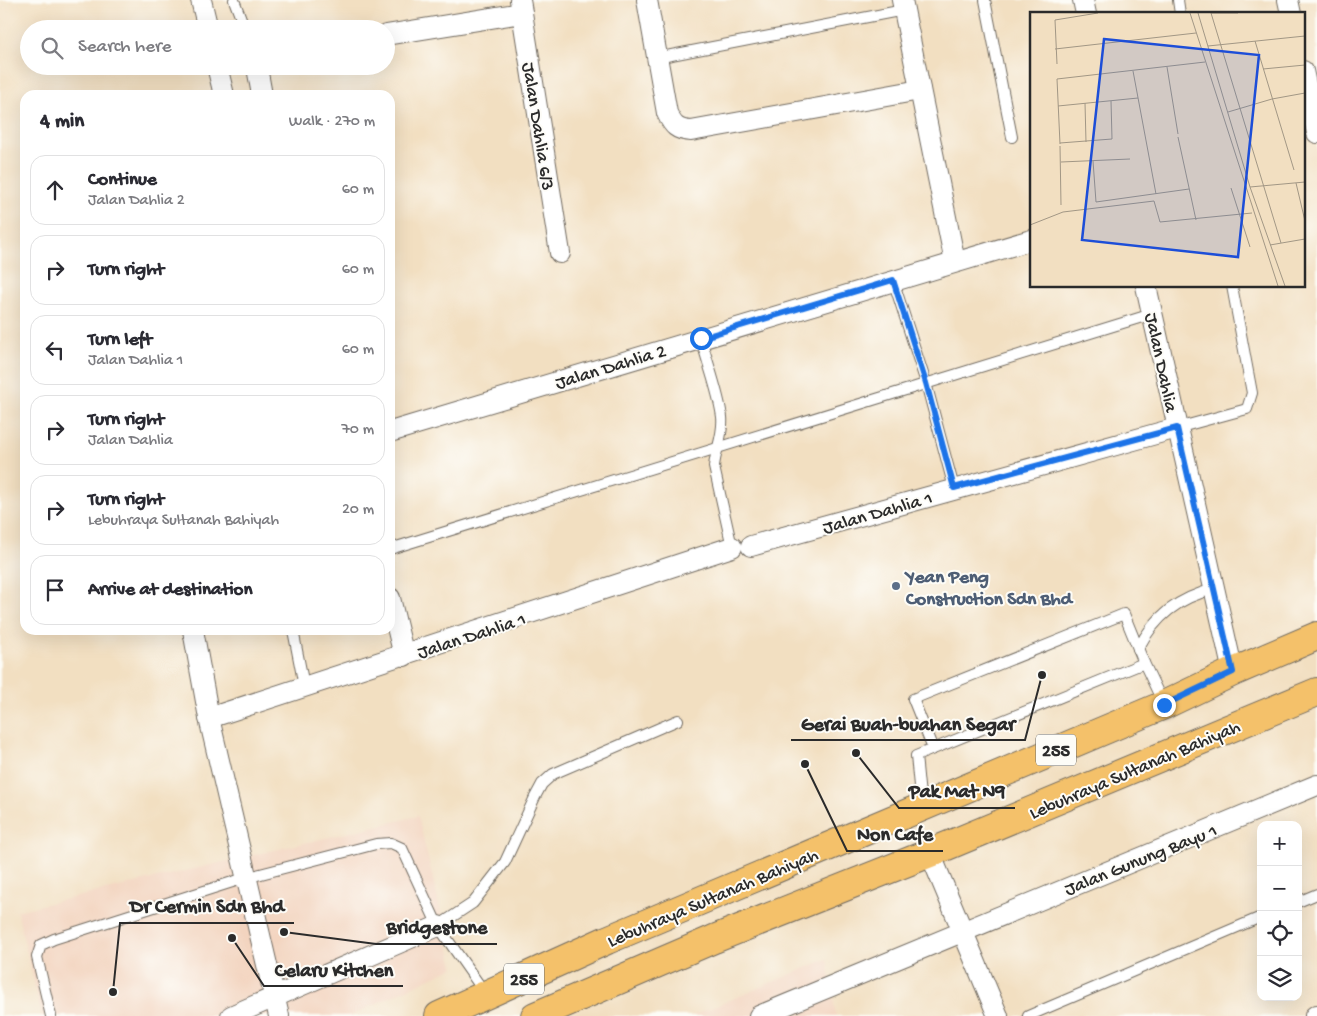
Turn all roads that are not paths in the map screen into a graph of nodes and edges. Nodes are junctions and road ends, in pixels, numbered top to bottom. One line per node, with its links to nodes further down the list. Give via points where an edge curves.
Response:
1 (201, 0): 7 (street)
2 (234, 0): 8 (lane)
3 (647, 0): 10 (street)
4 (986, 0): 18 (lane)
5 (903, 5): 10 (lane); 16 (street)
6 (521, 7): 9 (street); 20 (street, Jalan Dahlia 6/3)
7 (206, 20)
8 (242, 20)
9 (395, 33)
10 (656, 58): 16 (street, via 672,125 691,132)
11 (219, 75): 14 (street)
12 (258, 75): 15 (street)
13 (1304, 75): 17 (street)
14 (223, 90)
15 (261, 90)
16 (920, 90): 21 (street)
17 (1317, 133)
18 (1012, 137)
19 (1030, 240): 21 (street, Jalan Dahlia 2)
20 (560, 253)
21 (954, 262): 22 (street, Jalan Dahlia 2)
22 (893, 280): 26 (street, Jalan Dahlia 2); 27 (lane)
23 (1146, 288): 25 (street, Jalan Dahlia)
24 (1232, 288): 28 (lane, via 1251,401 1247,409)
25 (1152, 314): 27 (lane); 28 (street, Jalan Dahlia)
26 (701, 338): 29 (street, Jalan Dahlia 2); 30 (lane, via 722,418)
27 (926, 383): 30 (lane); 31 (lane)
28 (1177, 428): 31 (street, Jalan Dahlia 1); 34 (street, Jalan Dahlia)
29 (395, 430)
30 (719, 447): 32 (lane); 33 (lane, via 715,456 715,481)
31 (954, 488): 33 (street, Jalan Dahlia 1)
32 (395, 547)
33 (741, 547): 40 (street, Jalan Dahlia 1)
34 (1214, 589): 39 (lane, via 1182,600 1168,609 1146,634); 42 (street, Jalan Dahlia)
35 (395, 619): 40 (street)
36 (194, 635): 46 (street)
37 (294, 635): 43 (lane)
38 (1317, 636): 42 (main road, Lebuhraya Sultanah Bahiyah / 255)
39 (1138, 649): 41 (lane); 48 (lane, via 1124,614 913,699)
40 (404, 656): 43 (street, Jalan Dahlia 1)
41 (1144, 663): 45 (lane); 48 (lane)
42 (1233, 672): 45 (main road, Lebuhraya Sultanah Bahiyah / 255)
43 (304, 686): 46 (street, Jalan Dahlia 1)
44 (1317, 692): 51 (main road, Lebuhraya Sultanah Bahiyah / 255)
45 (1164, 705): 50 (main road, Lebuhraya Sultanah Bahiyah / 255)
46 (209, 718): 52 (street)
47 (678, 720): 56 (lane, via 553,774 542,784 514,846 479,896)
48 (933, 749): 50 (lane, via 916,756)
49 (1317, 784): 57 (street, Jalan Gunung Bayu 1)
50 (921, 807): 58 (main road, Lebuhraya Sultanah Bahiyah / 255, via 607,940)
51 (930, 852): 57 (street); 64 (main road, Lebuhraya Sultanah Bahiyah / 255)
52 (245, 878): 56 (lane, via 376,844 391,843 402,848); 59 (street); 60 (lane, via 41,945 37,957)
53 (1317, 894): 54 (lane)
54 (1302, 900)
55 (1257, 920): 67 (lane)
56 (438, 926): 58 (lane); 59 (street)
57 (963, 931): 65 (street, Jalan Gunung Bayu 1); 66 (street)
58 (488, 995): 63 (main road, Lebuhraya Sultanah Bahiyah / 255)
59 (274, 996): 61 (street); 62 (street)
60 (51, 1016)
61 (231, 1016)
62 (278, 1016)
63 (439, 1016)
64 (535, 1016)
65 (759, 1016)
66 (998, 1016)
67 (1028, 1016)

